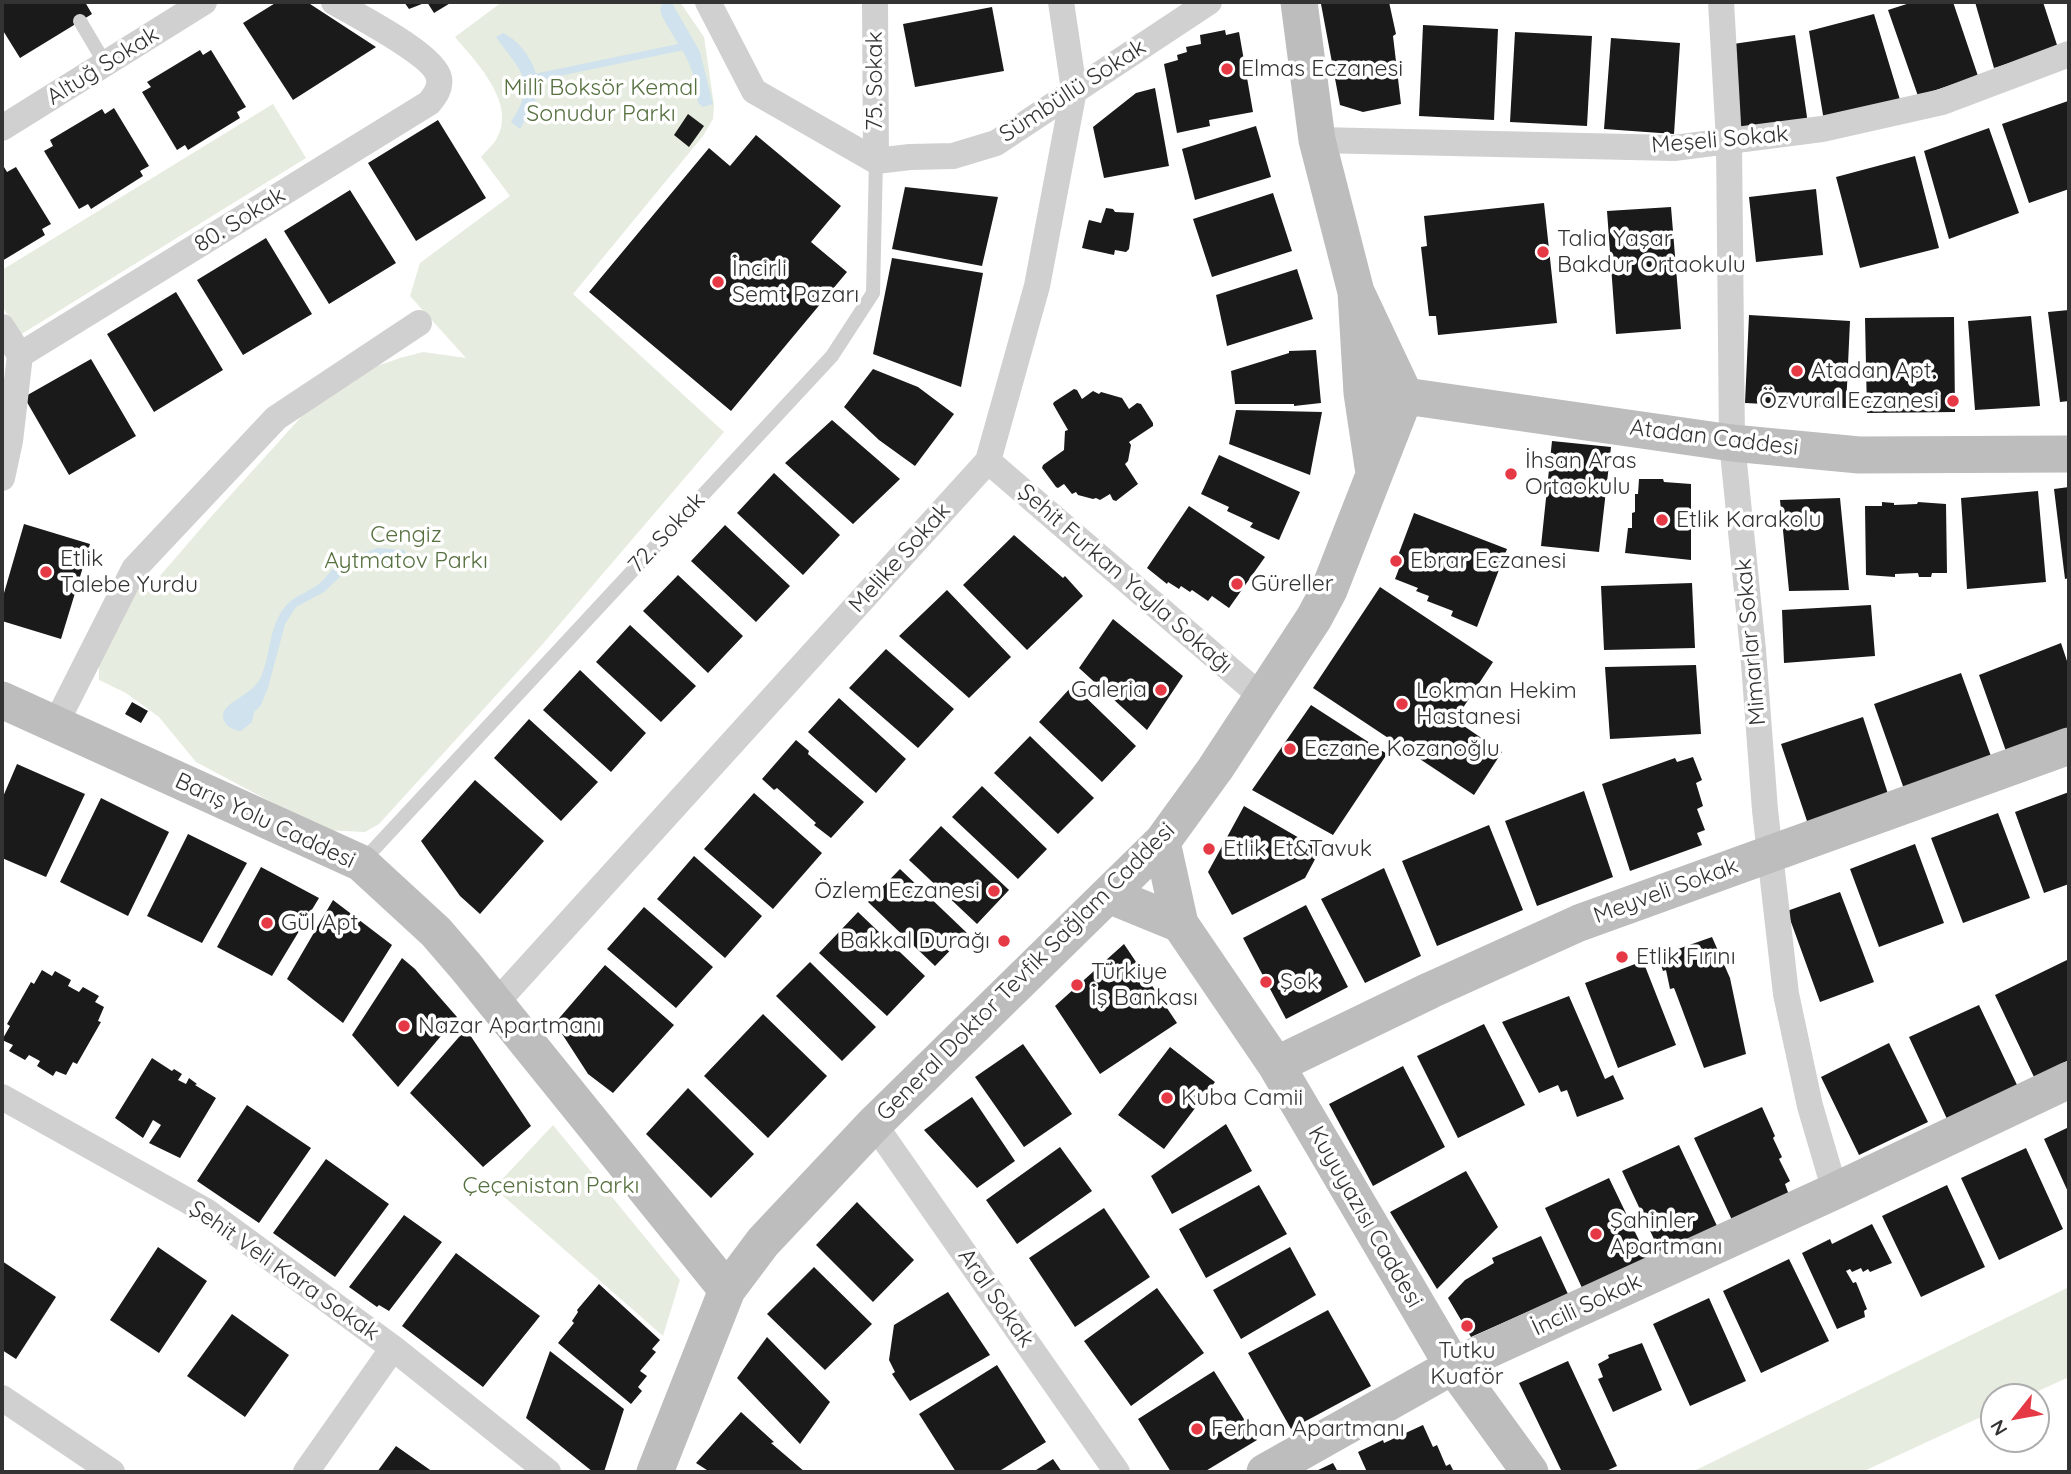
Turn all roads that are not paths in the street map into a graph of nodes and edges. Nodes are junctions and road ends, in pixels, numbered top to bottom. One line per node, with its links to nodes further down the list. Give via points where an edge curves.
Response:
1 (204, 2): 11 (street, Altuğ Sokak)
2 (334, 2): 20 (street, 80. Sokak, via 421,54 439,78 438,91 429,103)
3 (708, 2): 16 (street, via 754,91)
4 (875, 2): 16 (street, 75. Sokak)
5 (1061, 2): 12 (street, Melike Sokak)
6 (1209, 2): 12 (street, Sümbüllü Sokak)
7 (1299, 2): 14 (street, General Doktor Tevfik Sağlam Caddesi)
8 (1721, 2): 15 (street, Mimarlar Sokak)
9 (80, 21): 11 (lane)
10 (2069, 54): 15 (street, Meşeli Sokak, via 1942,102 1822,129)
11 (106, 65): 13 (street, Altuğ Sokak)
12 (1074, 90): 16 (street, Sümbüllü Sokak, via 996,143 953,156); 25 (street, Melike Sokak, via 1037,286)
13 (2, 128)
14 (1317, 140): 15 (street, Meşeli Sokak, via 1674,148); 17 (street, General Doktor Tevfik Sağlam Caddesi)
15 (1729, 141): 23 (street, Mimarlar Sokak)
16 (876, 161): 34 (lane, 72. Sokak, via 873,293 832,356)
17 (1356, 292): 21 (street, General Doktor Tevfik Sağlam Caddesi); 22 (street)
18 (419, 323): 30 (street, via 276,418 134,569)
19 (2, 327): 20 (street)
20 (20, 355): 27 (street)
21 (1362, 393): 22 (street, Atadan Caddesi); 26 (street, General Doktor Tevfik Sağlam Caddesi)
22 (1405, 396): 23 (street, Atadan Caddesi); 26 (street)
23 (1732, 443): 24 (street, Atadan Caddesi, via 1859,455); 33 (street, Mimarlar Sokak)
24 (2069, 454)
25 (988, 461): 28 (street, Şehit Furkan Yayla Sokağı); 37 (street, Melike Sokak)
26 (1374, 474): 28 (street, General Doktor Tevfik Sağlam Caddesi, via 1329,590)
27 (2, 478)
28 (1262, 697): 32 (street, General Doktor Tevfik Sağlam Caddesi)
29 (2, 700): 30 (street, Barış Yolu Caddesi)
30 (55, 725): 34 (street, Barış Yolu Caddesi)
31 (2069, 746): 33 (street, Meyveli Sokak)
32 (1161, 842): 35 (street, General Doktor Tevfik Sağlam Caddesi); 36 (street)
33 (1770, 853): 38 (street, Meyveli Sokak, via 1579,923); 42 (street, Mimarlar Sokak, via 1786,994 1810,1106)
34 (361, 863): 37 (street, Barış Yolu Caddesi, via 436,932)
35 (1110, 895): 36 (street); 41 (street, General Doktor Tevfik Sağlam Caddesi)
36 (1180, 924): 38 (street, Kuyuyazısı Caddesi)
37 (496, 1003): 43 (street, Barış Yolu Caddesi)
38 (1276, 1065): 45 (street, Kuyuyazısı Caddesi)
39 (2069, 1080): 42 (street, İncili Sokak)
40 (2, 1097): 44 (street, Şehit Veli Kara Sokak, via 206,1212)
41 (874, 1124): 43 (street, General Doktor Tevfik Sağlam Caddesi, via 763,1242); 51 (street, Aral Sokak)
42 (1835, 1191): 45 (street, İncili Sokak)
43 (727, 1290): 50 (street, General Doktor Tevfik Sağlam Caddesi)
44 (393, 1348): 48 (street); 49 (street, Şehit Veli Kara Sokak)
45 (1453, 1366): 52 (street, İncili Sokak); 53 (street, Kuyuyazısı Caddesi)
46 (2, 1398): 47 (street)
47 (112, 1472)
48 (306, 1472)
49 (548, 1472)
50 (655, 1472)
51 (1117, 1472)
52 (1265, 1472)
53 (1530, 1472)

